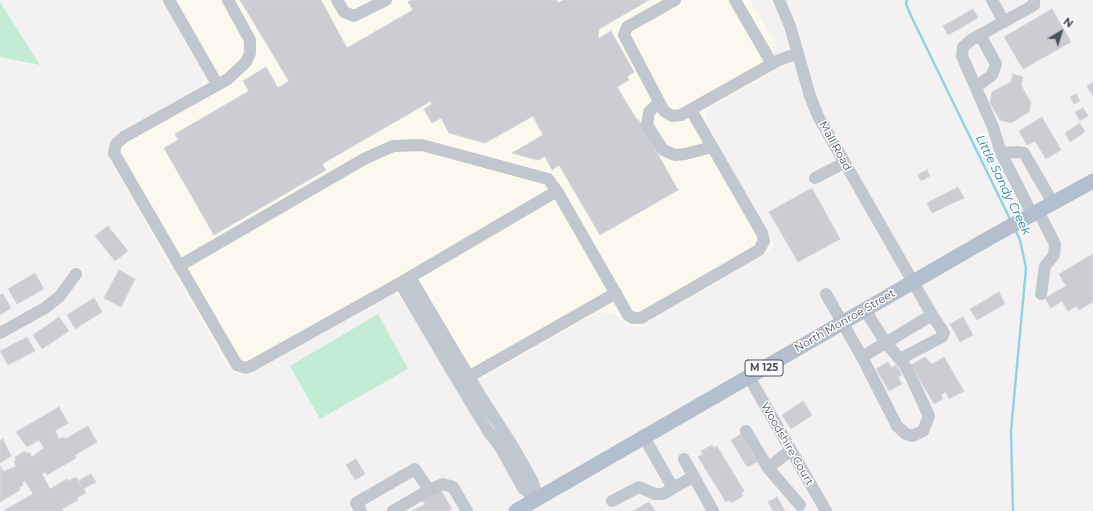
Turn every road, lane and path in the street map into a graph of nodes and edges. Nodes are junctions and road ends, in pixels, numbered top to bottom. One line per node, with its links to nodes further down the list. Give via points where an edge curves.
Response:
1 (169, 0): 14 (street)
2 (228, 0): 14 (street, via 248,35 251,49 240,68)
3 (337, 0): 4 (street, via 344,12 354,16)
4 (386, 0)
5 (675, 0): 16 (street, via 627,27 624,35)
6 (735, 0): 13 (street)
7 (779, 0): 12 (street, Mall Road)
8 (1034, 0): 10 (street, via 1034,5)
9 (994, 1): 10 (street)
10 (1004, 22): 11 (street)
11 (980, 35): 15 (street, via 963,47 962,56); 15 (street, via 996,64 992,75)
12 (798, 53): 13 (street); 20 (street, Mall Road, via 818,116)
13 (772, 64): 17 (street)
14 (218, 84): 26 (street, via 124,137 114,149 119,163)
15 (976, 87): 19 (street)
16 (659, 102): 17 (street, via 664,111 672,116); 18 (street, via 649,112 647,125 663,150 675,155)
17 (691, 110): 18 (street)
18 (712, 146): 30 (street, via 762,233 762,247 641,318 633,318 628,314)
19 (1001, 153): 24 (street, via 1024,153); 25 (street)
20 (844, 163): 21 (street); 29 (street, Mall Road)
21 (815, 178)
22 (1093, 181): 24 (main road, North Monroe Street / M 125)
23 (557, 191): 26 (street, via 548,179 539,175 432,147 393,146 364,159); 28 (street); 30 (street)
24 (1053, 203): 25 (main road, North Monroe Street / M 125)
25 (1035, 213): 29 (main road, North Monroe Street / M 125); 32 (street, via 1055,244 1054,255 1045,266)
26 (178, 266): 28 (street, via 233,361 246,368)
27 (76, 274): 36 (street, via 60,296 45,308)
28 (405, 280): 41 (street)
29 (913, 282): 33 (main road, North Monroe Street / M 125); 34 (street, Mall Road)
30 (616, 294): 41 (street)
31 (826, 294): 35 (street)
32 (1041, 294)
33 (865, 310): 35 (main road, North Monroe Street / M 125); 37 (street)
34 (932, 315): 37 (street); 39 (street, Mall Road, via 944,333 942,337)
35 (842, 323): 38 (street); 40 (main road, North Monroe Street / M 125)
36 (0, 333)
37 (886, 343): 38 (street); 39 (street)
38 (862, 357): 39 (street, via 897,426 912,436 923,431 929,416)
39 (900, 359)
40 (749, 377): 43 (main road, North Monroe Street / M 125); 44 (street, Woodshire Court)
41 (464, 380): 50 (street, via 512,445 533,482)
42 (746, 431): 46 (street)
43 (644, 436): 48 (street); 50 (main road, North Monroe Street / M 125)
44 (791, 450): 46 (street); 58 (street, Woodshire Court)
45 (684, 459): 47 (street)
46 (768, 468): 52 (street)
47 (693, 477): 48 (street); 57 (street)
48 (673, 488): 51 (street, via 663,494 656,494 639,487)
49 (429, 490): 53 (street, via 415,469 356,503); 54 (street); 55 (street, via 443,484 450,485)
50 (537, 499): 56 (main road, North Monroe Street / M 125)
51 (612, 501)
52 (800, 505)
53 (361, 511)
54 (393, 511)
55 (467, 511)
56 (516, 511)
57 (713, 511)
58 (826, 511)

